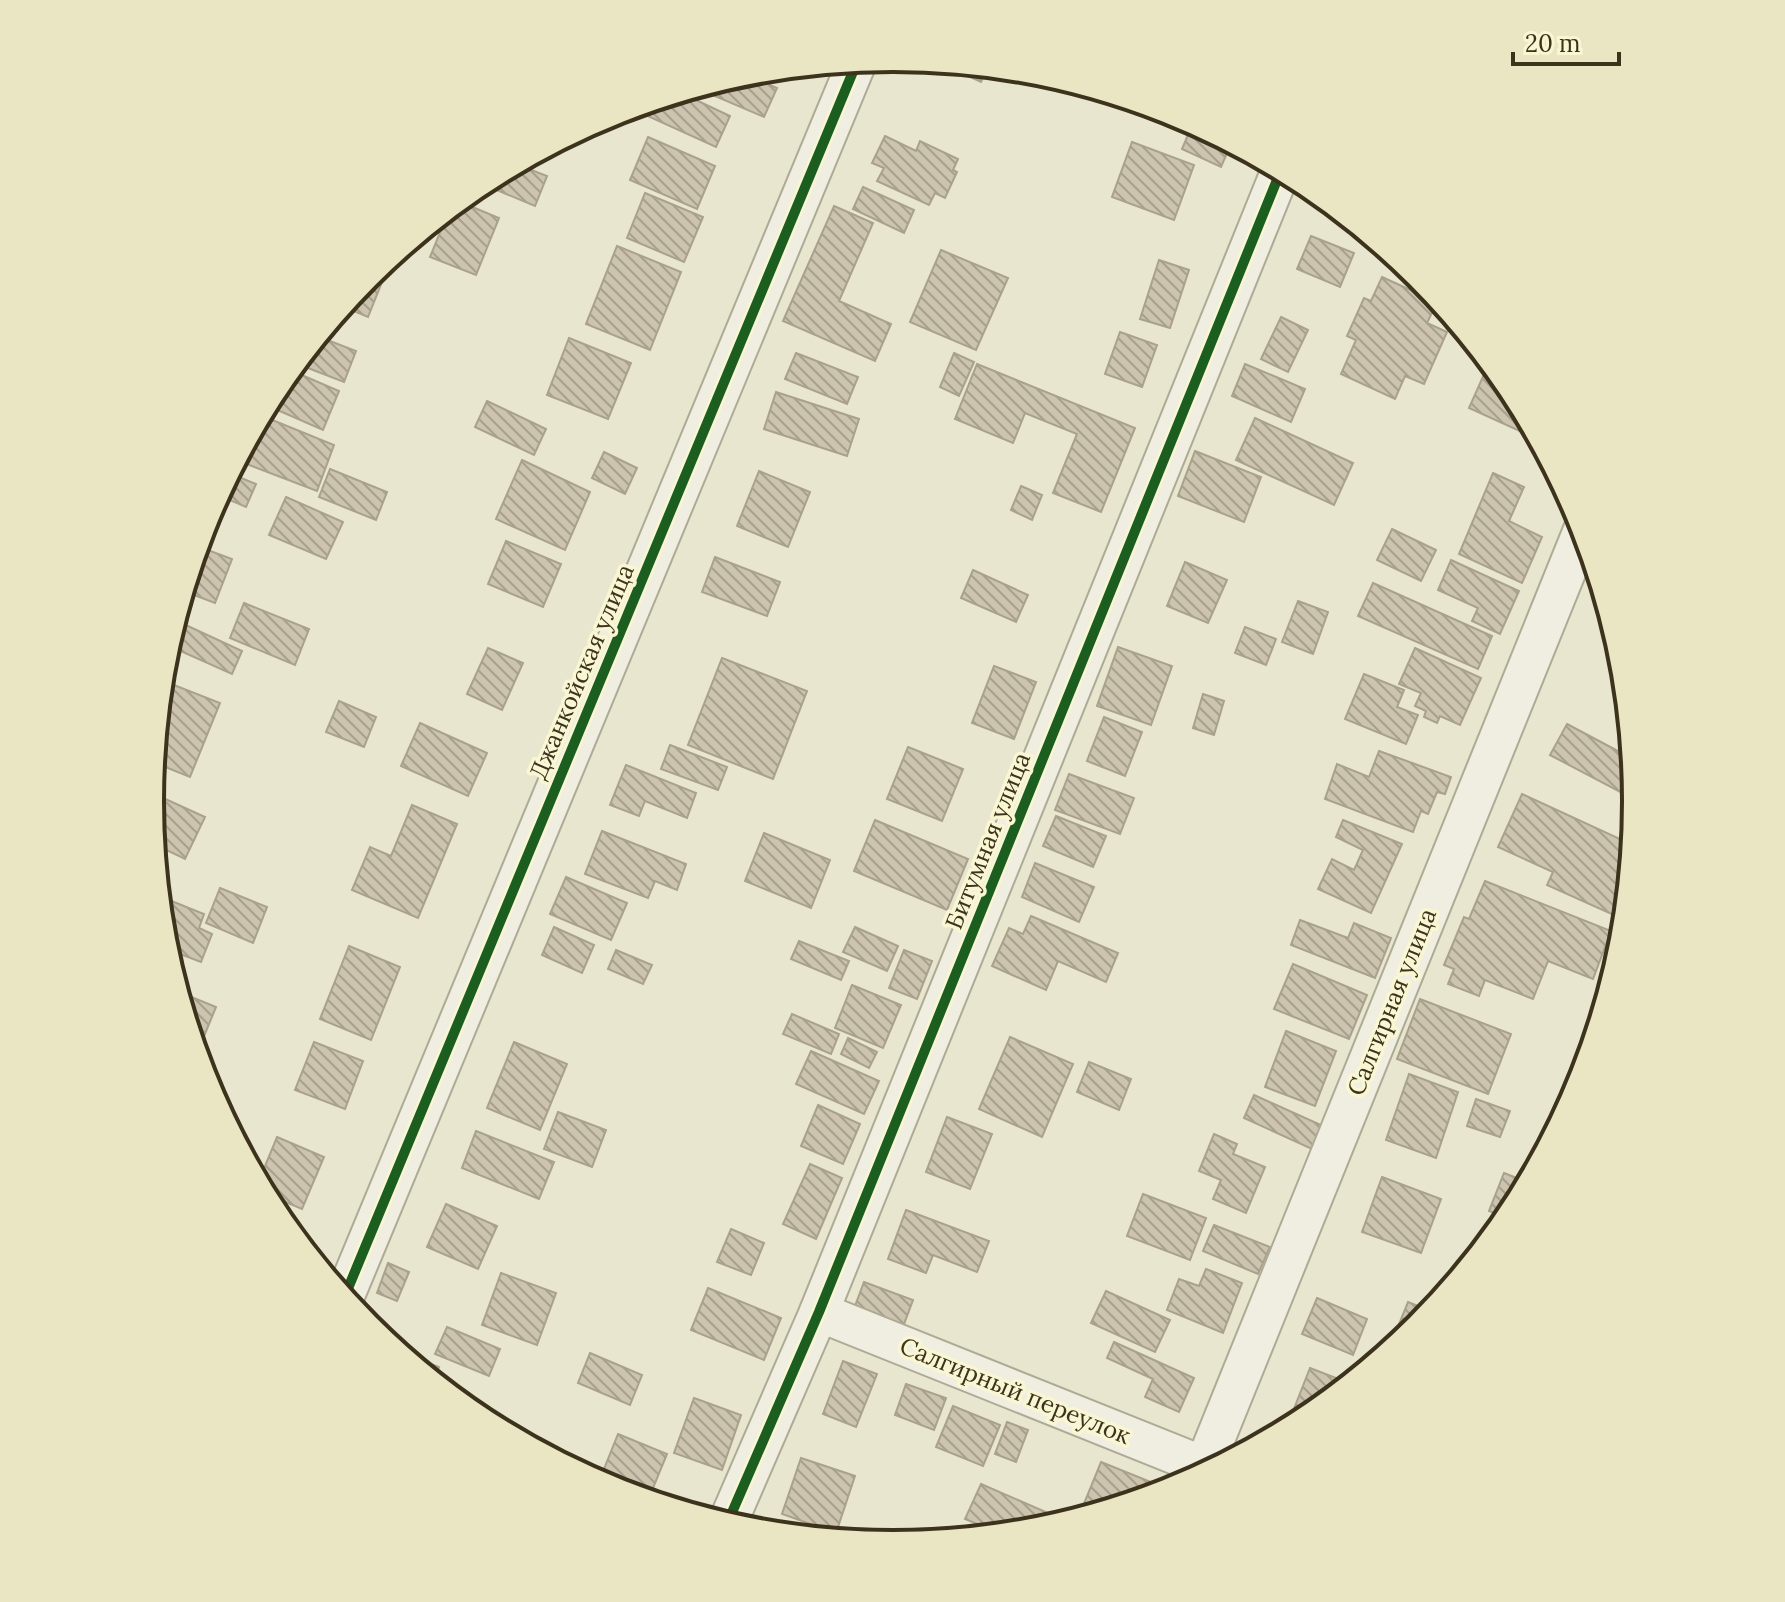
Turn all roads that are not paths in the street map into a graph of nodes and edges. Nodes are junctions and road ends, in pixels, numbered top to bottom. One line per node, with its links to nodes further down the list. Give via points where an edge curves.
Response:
1 (852, 74): 4 (street, Джанкойская улица)
2 (1276, 182): 5 (street, Битумная улица)
3 (1576, 548): 6 (street, Салгирная улица)
4 (349, 1287)
5 (819, 1312): 7 (street, Салгирный переулок); 8 (street, Битумная улица)
6 (1210, 1457)
7 (1193, 1465)
8 (732, 1512)

